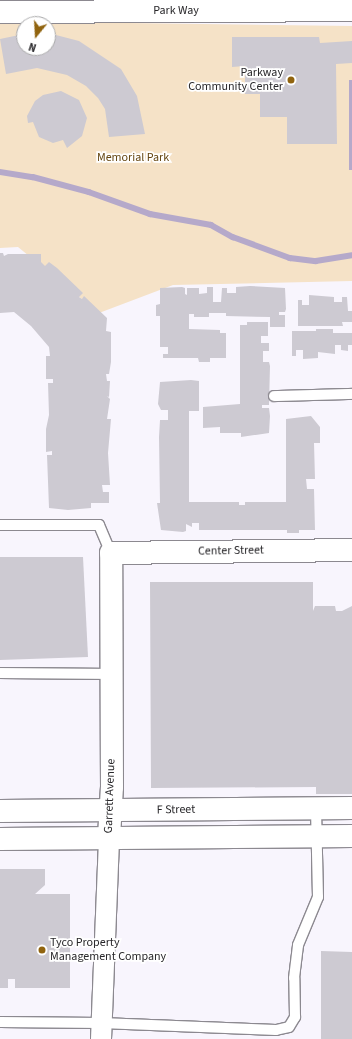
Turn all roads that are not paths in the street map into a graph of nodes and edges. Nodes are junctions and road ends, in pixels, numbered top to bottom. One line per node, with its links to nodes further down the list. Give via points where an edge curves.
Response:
1 (92, 6): 2 (street, Park Way); 3 (street, Park Way)
2 (352, 10)
3 (0, 12)
4 (352, 394): 5 (lane)
5 (274, 396)
6 (0, 525): 8 (lane, via 99,526)
7 (352, 550): 8 (street, Center Street)
8 (111, 553): 10 (street, Garrett Avenue)
9 (0, 673): 10 (lane)
10 (111, 674): 14 (street, Garrett Avenue)
11 (352, 808): 12 (street, F Street)
12 (316, 809): 14 (street, F Street); 17 (lane)
13 (0, 811): 14 (street, F Street)
14 (111, 811): 16 (street, Garrett Avenue)
15 (352, 836): 17 (street)
16 (109, 837): 17 (street); 18 (street); 20 (street, Garrett Avenue)
17 (318, 837): 21 (lane, via 318,898 298,945 294,978 295,1017 286,1029)
18 (0, 838)
19 (0, 1022): 20 (lane)
20 (101, 1031): 21 (lane)
21 (250, 1034)

